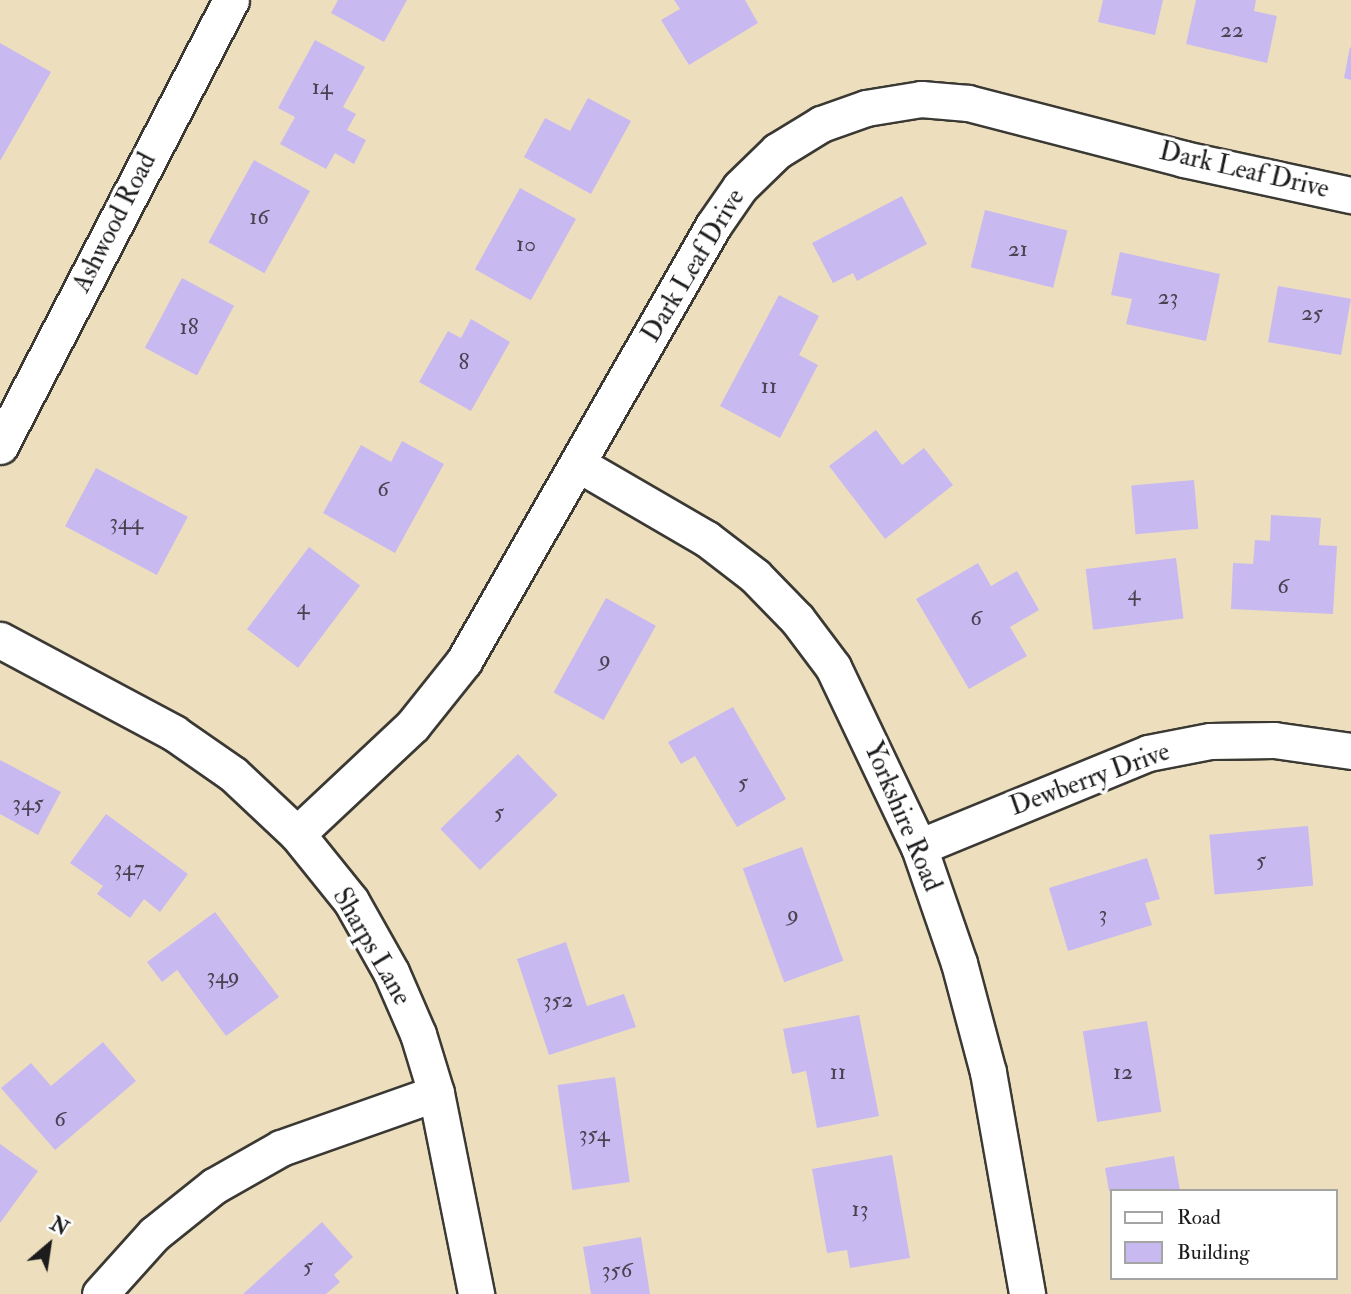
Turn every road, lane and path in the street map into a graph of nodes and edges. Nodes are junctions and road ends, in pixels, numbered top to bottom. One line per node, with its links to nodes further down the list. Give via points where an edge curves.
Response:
1 (231, 0): 3 (street, Ashwood Road)
2 (1351, 195): 4 (street, Dark Leaf Drive, via 1185,159 968,103 921,99 866,107 821,124 777,151 740,187)
3 (0, 446)
4 (578, 464): 7 (street, Dark Leaf Drive, via 464,661 413,726); 8 (street, Yorkshire Road, via 707,539 755,576 797,619 833,667)
5 (0, 640): 7 (street, Sharps Lane, via 174,733 233,774)
6 (1351, 751): 8 (street, Dewberry Drive, via 1274,740 1210,741 1147,753)
7 (297, 834): 9 (street, Sharps Lane, via 351,901 391,972 418,1034)
8 (919, 847): 12 (street, Yorkshire Road, via 959,963 988,1072)
9 (436, 1093): 10 (street, via 281,1148 214,1186 154,1234); 11 (street, Sharps Lane)
10 (100, 1294)
11 (476, 1294)
12 (1027, 1294)

